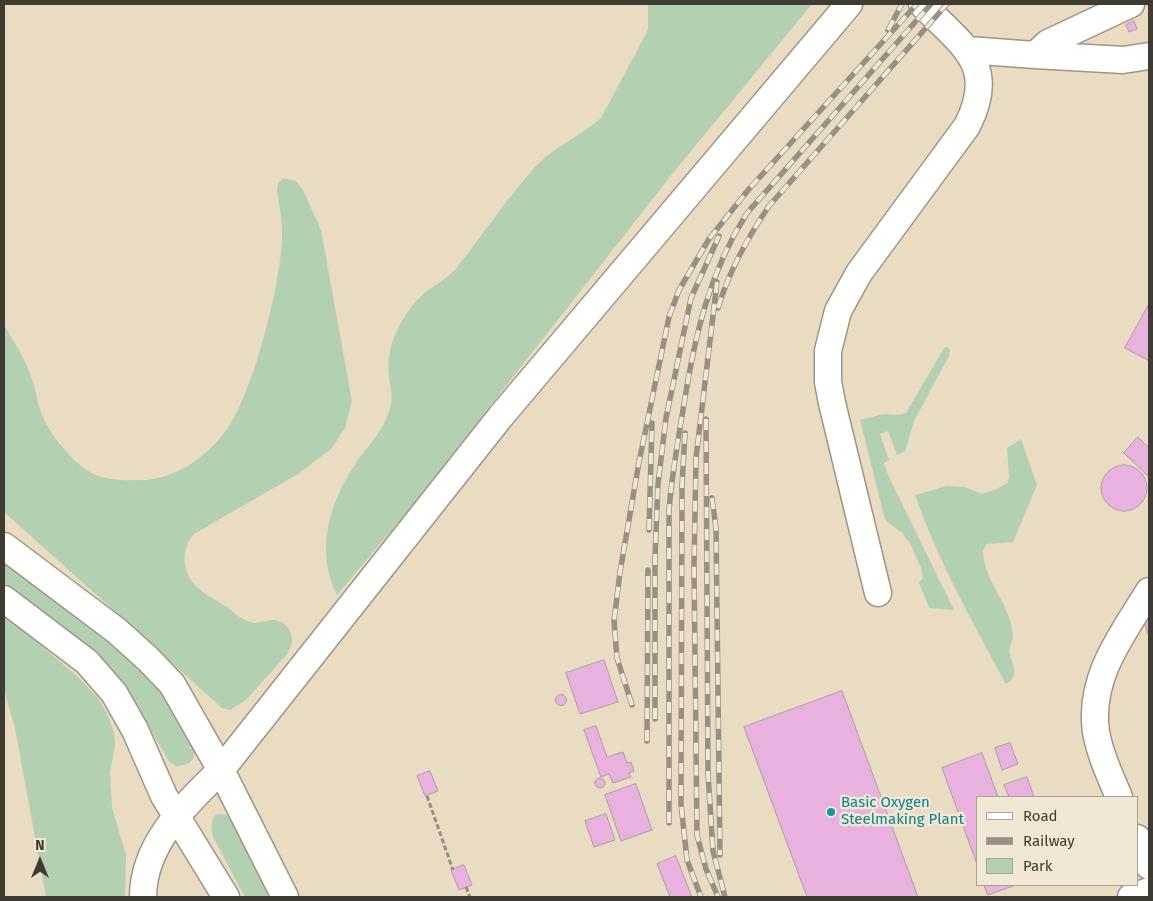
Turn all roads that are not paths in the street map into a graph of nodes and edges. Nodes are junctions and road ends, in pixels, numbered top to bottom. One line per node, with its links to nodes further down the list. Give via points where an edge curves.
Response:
1 (850, 4): 11 (lane, via 501,416)
2 (922, 4): 4 (lane)
3 (1131, 4): 5 (lane, via 1048,43)
4 (968, 50): 5 (lane); 9 (lane, via 976,65 979,82 972,116 859,273 838,311 828,351 832,403)
5 (1035, 55): 6 (lane, via 1122,60)
6 (1149, 56)
7 (4, 546): 11 (lane, via 117,631 160,671 180,696)
8 (1149, 590): 12 (lane, via 1105,664 1098,686 1096,730)
9 (878, 593)
10 (4, 600): 13 (lane, via 101,675 125,711)
11 (221, 770): 13 (lane); 19 (lane)
12 (1119, 796)
13 (176, 816): 17 (lane, via 149,862); 18 (lane)
14 (1138, 840): 15 (lane)
15 (1149, 866)
16 (1149, 890): 20 (lane)
17 (143, 897)
18 (226, 897)
19 (285, 897)
20 (1131, 897)

